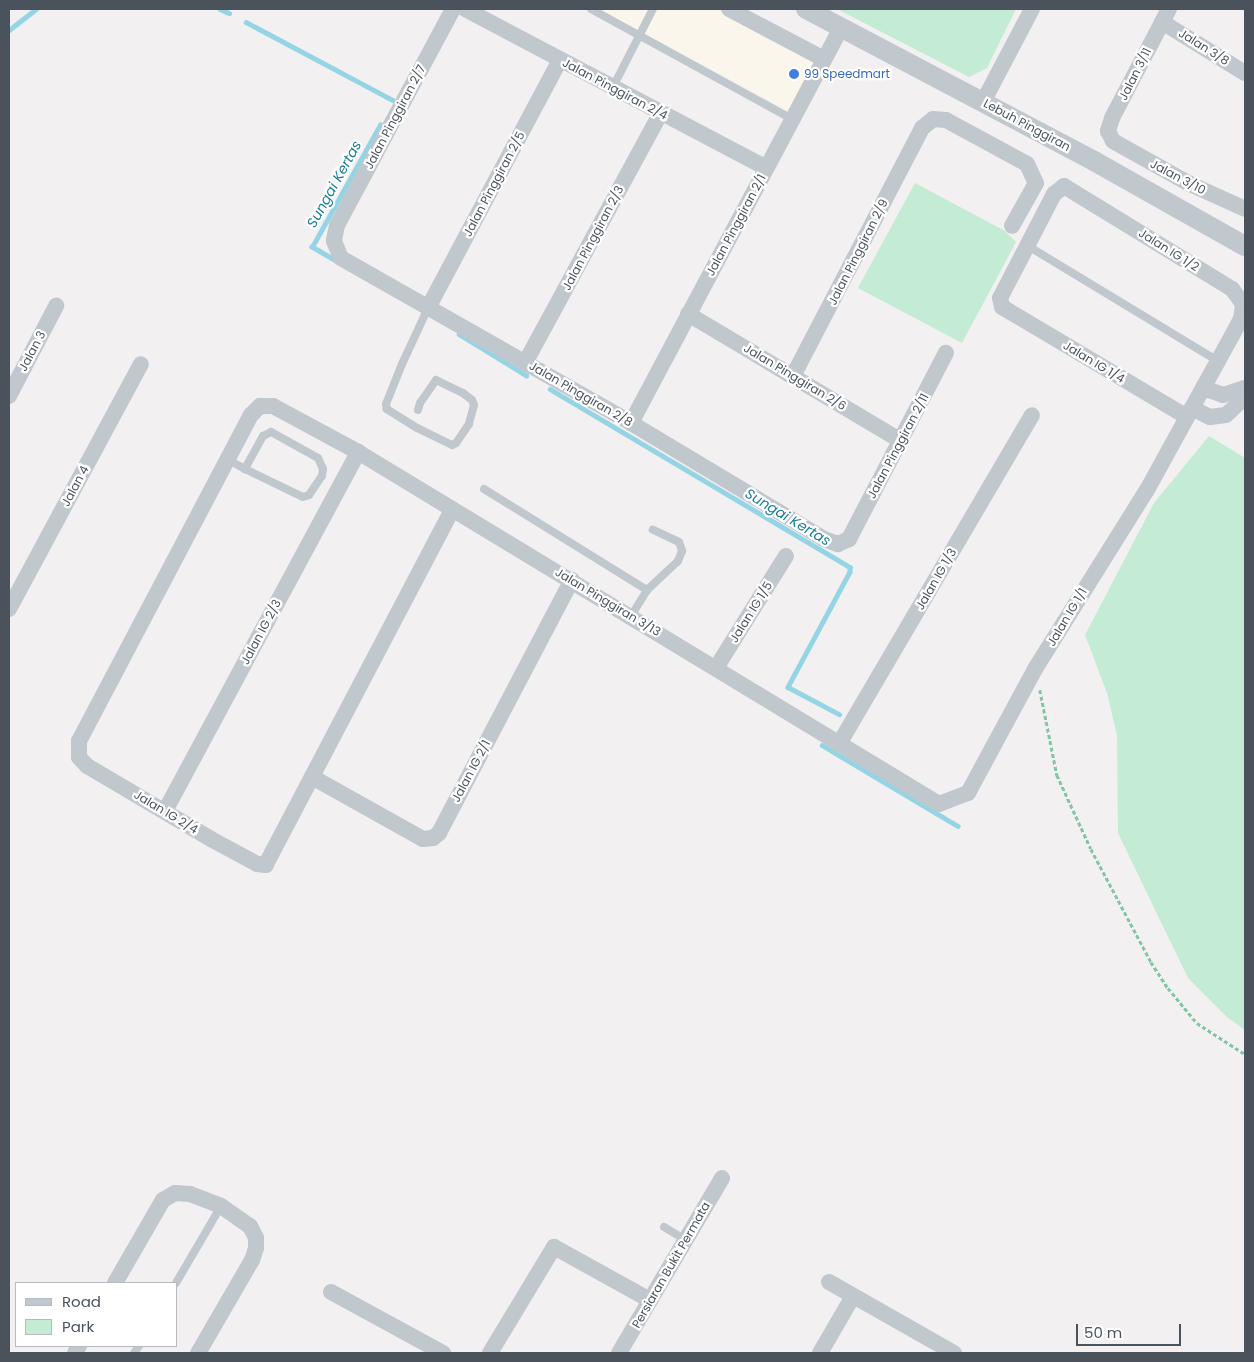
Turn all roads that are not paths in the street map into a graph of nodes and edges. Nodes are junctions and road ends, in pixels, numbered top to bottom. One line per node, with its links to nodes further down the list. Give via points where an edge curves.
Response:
1 (453, 9): 21 (street, Jalan Pinggiran 2/7)
2 (465, 9): 12 (street, Jalan Pinggiran 2/4)
3 (592, 9): 10 (lane)
4 (653, 9): 10 (lane)
5 (729, 9): 11 (street)
6 (806, 9): 9 (street, Lebuh Pinggiran)
7 (1032, 9): 15 (street)
8 (1165, 15): 13 (street, Jalan 3/8); 18 (street, Jalan 3/11, via 1112,118 1108,131)
9 (841, 28): 11 (street, Jalan Pinggiran 2/1); 15 (street, Lebuh Pinggiran)
10 (640, 35): 14 (lane); 17 (lane)
11 (824, 59): 17 (street, Jalan Pinggiran 2/1)
12 (560, 60): 14 (street, Jalan Pinggiran 2/4); 26 (street, Jalan Pinggiran 2/5)
13 (1245, 73)
14 (613, 88): 16 (street, Jalan Pinggiran 2/4)
15 (983, 102): 24 (street, Lebuh Pinggiran)
16 (660, 114): 19 (street, Jalan Pinggiran 2/4); 31 (street, Jalan Pinggiran 2/3)
17 (792, 119): 19 (street, Jalan Pinggiran 2/1)
18 (1113, 141): 20 (street, Jalan 3/10, via 1190,184)
19 (766, 168): 27 (street, Jalan Pinggiran 2/1)
20 (1245, 209)
21 (337, 225): 26 (street, Jalan Pinggiran 2/8, via 334,241 341,258)
22 (1012, 226): 33 (street, Jalan Pinggiran 2/9, via 1036,183 1028,164 946,120 933,119 922,128)
23 (1028, 246): 28 (street, Jalan IG 1/2, via 1054,194 1064,186 1232,290 1242,304); 30 (lane); 40 (street, Jalan IG 1/4, via 1000,298 1002,307)
24 (1245, 246)
25 (56, 306): 36 (street, Jalan 3)
26 (428, 308): 31 (street, Jalan Pinggiran 2/8); 39 (lane, via 402,364 387,408 417,428 452,445 469,424 474,405 463,394 436,380)
27 (688, 314): 33 (street, Jalan Pinggiran 2/6); 42 (street, Jalan Pinggiran 2/1)
28 (1241, 319): 30 (street, Jalan IG 1/1)
29 (946, 353): 43 (street, Jalan Pinggiran 2/11)
30 (1218, 361): 34 (street, Jalan IG 1/1)
31 (526, 363): 42 (street, Jalan Pinggiran 2/8)
32 (141, 364): 54 (street, Jalan 4)
33 (793, 376): 43 (street, Jalan Pinggiran 2/6)
34 (1203, 388): 35 (street, via 1223,395); 40 (street, Jalan IG 1/1)
35 (1245, 388)
36 (9, 396)
37 (1245, 397): 40 (street, Jalan IG 1/4, via 1226,415 1210,417)
38 (274, 406): 44 (street, Jalan Pinggiran 3/13); 45 (street, Jalan IG 2/4, via 260,406 251,415)
39 (418, 410)
40 (1190, 412): 59 (street, Jalan IG 1/1, via 1147,490 1036,669 968,793)
41 (1032, 415): 57 (street, Jalan IG 1/3)
42 (630, 422): 50 (street, Jalan Pinggiran 2/8, via 824,539 838,544)
43 (901, 441): 50 (street, Jalan Pinggiran 2/11)
44 (358, 452): 48 (street, Jalan Pinggiran 3/13); 60 (street, Jalan IG 2/3)
45 (227, 460): 46 (lane); 60 (street, Jalan IG 2/4, via 78,741 79,757 87,766)
46 (245, 469): 46 (lane, via 303,497 309,495 323,469 318,458 271,432 264,436)
47 (484, 489): 53 (lane)
48 (452, 510): 52 (street, Jalan Pinggiran 3/13); 58 (street, Jalan IG 2/4)
49 (653, 530): 53 (lane, via 679,542 682,551 678,561)
50 (849, 539)
51 (786, 556): 56 (street, Jalan IG 1/5)
52 (572, 580): 55 (street, Jalan Pinggiran 3/13); 58 (street, Jalan IG 2/1, via 433,838 423,839)
53 (647, 590): 55 (lane)
54 (9, 609)
55 (631, 616): 56 (street, Jalan Pinggiran 3/13)
56 (716, 668): 57 (street, Jalan Pinggiran 3/13)
57 (839, 744): 59 (street, Jalan Pinggiran 3/13)
58 (312, 777): 60 (street, Jalan IG 2/4, via 266,865 257,864)
59 (939, 804)
60 (165, 811)
61 (722, 1178): 64 (street, Persiaran Bukit Permata)
62 (221, 1206): 65 (street, via 190,1194 175,1193 163,1200); 66 (lane); 72 (street, via 250,1226 256,1238 252,1260)
63 (664, 1228): 64 (lane)
64 (686, 1240): 70 (street, Persiaran Bukit Permata)
65 (116, 1282)
66 (177, 1282)
67 (829, 1282): 69 (street)
68 (330, 1292): 73 (street)
69 (853, 1296): 71 (street); 76 (street)
70 (650, 1300): 74 (street, via 554,1247); 75 (street, Persiaran Bukit Permata)
71 (949, 1352)
72 (198, 1353)
73 (443, 1353)
74 (490, 1353)
75 (619, 1353)
76 (820, 1353)

